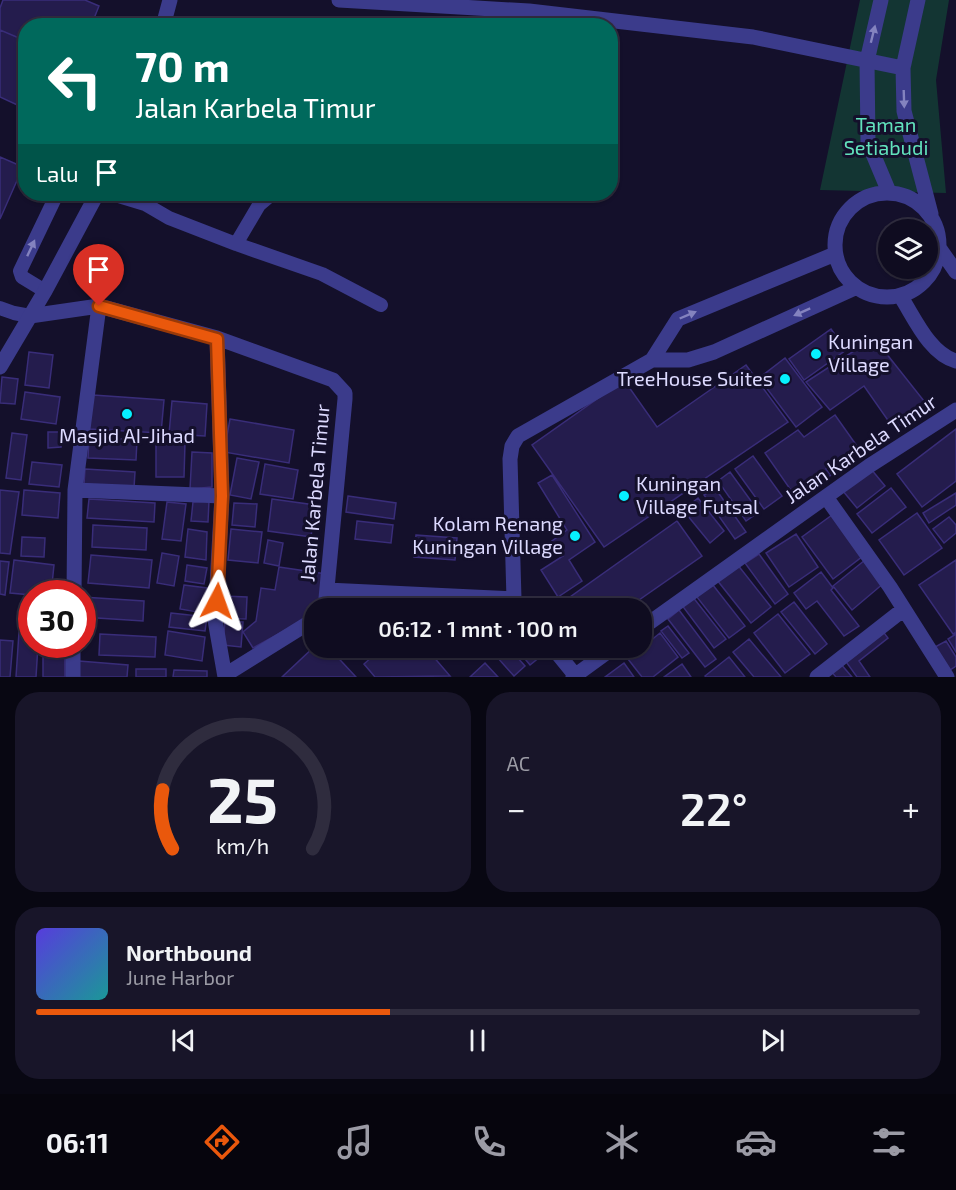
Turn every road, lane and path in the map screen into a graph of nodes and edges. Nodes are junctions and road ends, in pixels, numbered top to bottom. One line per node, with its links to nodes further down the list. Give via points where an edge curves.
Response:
1 (170, 0): 5 (street)
2 (339, 0): 6 (street)
3 (881, 0): 8 (street, one-way to 3)
4 (918, 0): 9 (street)
5 (165, 18)
6 (591, 18)
7 (618, 21): 8 (street, via 741,35)
8 (867, 61): 9 (street); 10 (street, via 868,142)
9 (903, 68): 15 (street, one-way to 15, via 904,111)
10 (889, 192): 15 (street, via 920,204); 18 (street, via 854,204 835,235)
11 (54, 201): 21 (lane, one-way to 11, via 22,277 20,271)
12 (90, 201): 21 (street)
13 (135, 201): 16 (lane)
14 (264, 201): 16 (lane)
15 (932, 217): 17 (street)
16 (236, 244): 24 (lane, via 322,274)
17 (940, 249): 19 (street); 22 (street, via 934,270 920,287)
18 (835, 254): 20 (street); 28 (street, one-way to 18, via 678,319)
19 (956, 272)
20 (855, 288): 22 (street, via 869,296); 28 (street, one-way to 28, via 714,352 688,360)
21 (45, 291): 26 (street)
22 (901, 297): 29 (street, via 927,338 945,358)
23 (99, 306): 26 (street, Jalan Karbela Timur); 27 (street, Jalan Karbela Timur); 32 (street)
24 (381, 306)
25 (0, 308): 26 (lane)
26 (30, 316): 30 (street)
27 (217, 339): 33 (street); 36 (street, Jalan Karbela Timur, via 333,380 345,393)
28 (652, 360): 39 (street, via 518,436 512,446)
29 (956, 361)
30 (0, 367)
31 (956, 410): 34 (street, Jalan Karbela Timur)
32 (75, 490): 33 (street); 35 (street)
33 (222, 496): 46 (street, via 215,620)
34 (826, 497): 40 (street); 41 (street, Jalan Karbela Timur)
35 (74, 580)
36 (327, 590): 37 (street, Jalan Karbela Timur); 38 (street)
37 (326, 598)
38 (436, 598)
39 (518, 598)
40 (904, 609): 49 (street); 50 (street)
41 (652, 621)
42 (304, 626): 46 (street)
43 (73, 658): 48 (street)
44 (561, 658): 47 (street)
45 (600, 658): 47 (street)
46 (225, 676)
47 (574, 676)
48 (73, 677)
49 (817, 677)
50 (947, 677)

